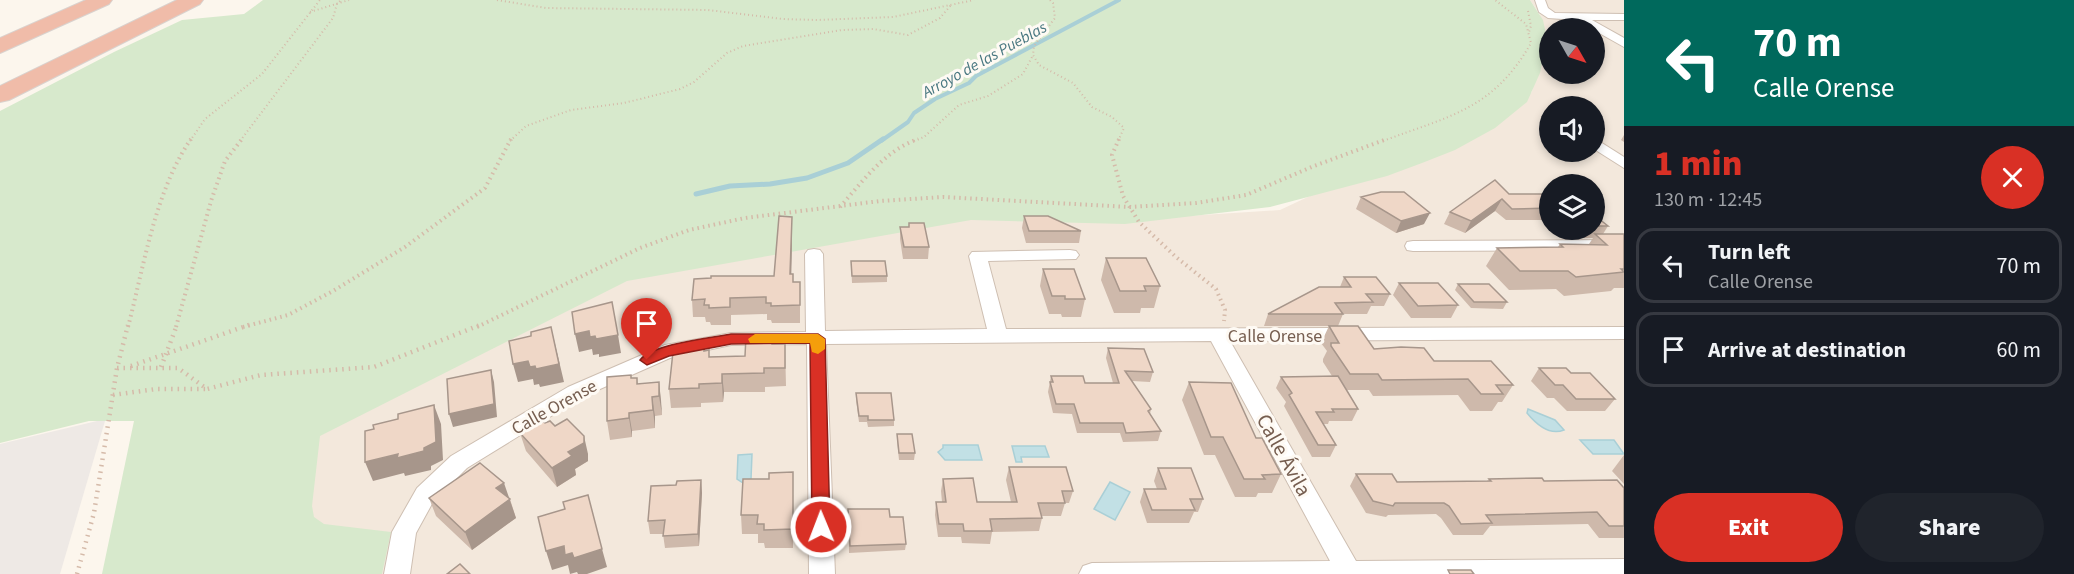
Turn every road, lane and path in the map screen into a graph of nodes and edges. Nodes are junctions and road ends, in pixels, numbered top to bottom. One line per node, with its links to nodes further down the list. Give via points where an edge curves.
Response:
1 (102, 0): 19 (highway)
2 (147, 0): 17 (highway)
3 (193, 0): 21 (highway)
4 (320, 0): 14 (path)
5 (341, 0): 12 (path)
6 (349, 0): 12 (path)
7 (497, 0): 13 (path, via 546,8 708,10 818,20 893,17)
8 (974, 0): 13 (path)
9 (1050, 0): 20 (path, via 1055,18 1034,46)
10 (1495, 0): 24 (path, via 1526,24 1531,43 1515,70 1489,98 1246,195)
11 (1540, 0): 15 (street, via 1543,10 1550,15)
12 (337, 4): 14 (path); 34 (path, via 333,18 225,161)
13 (951, 5): 34 (path, via 940,18 908,34 842,30 743,46 727,53 680,89 624,104 571,110 526,126 511,138 485,188 405,247 288,315 227,331)
14 (309, 12): 35 (path, via 262,74 205,119 177,159 160,204)
15 (1578, 17): 16 (street); 18 (street)
16 (1624, 17)
17 (80, 33)
18 (1624, 43)
19 (0, 46)
20 (1033, 55): 24 (path, via 1039,65 1073,83 1092,106 1124,128 1112,155); 25 (path, via 1023,74 988,96 959,105 924,137 886,156)
21 (0, 95)
22 (1605, 150): 23 (street)
23 (1624, 164)
24 (1130, 207): 25 (path, via 943,198 880,201); 32 (path, via 1139,222 1216,289 1225,310)
25 (839, 208): 38 (path, via 745,218 689,230 630,252 460,335 374,367 261,375)
26 (1624, 245): 27 (street)
27 (1413, 246)
28 (814, 254): 33 (street)
29 (1070, 255): 31 (street, via 978,256)
30 (1624, 333): 32 (street, Calle Orense)
31 (998, 335): 32 (street, Calle Orense); 33 (street, Calle Orense)
32 (1218, 336): 41 (street, Calle Ávila)
33 (818, 339): 43 (street, Calle Orense, via 731,339 666,352 575,392 459,462 424,495 404,532); 44 (street)
34 (168, 353): 36 (path); 37 (path)
35 (117, 368): 36 (path); 39 (path)
36 (127, 368): 37 (path)
37 (160, 368): 38 (path, via 178,368)
38 (207, 389): 39 (path, via 156,389)
39 (113, 395): 42 (path, via 94,513)
40 (1624, 570): 41 (street)
41 (1349, 573): 45 (street)
42 (77, 574)
43 (397, 574)
44 (822, 574)
45 (1092, 574)

